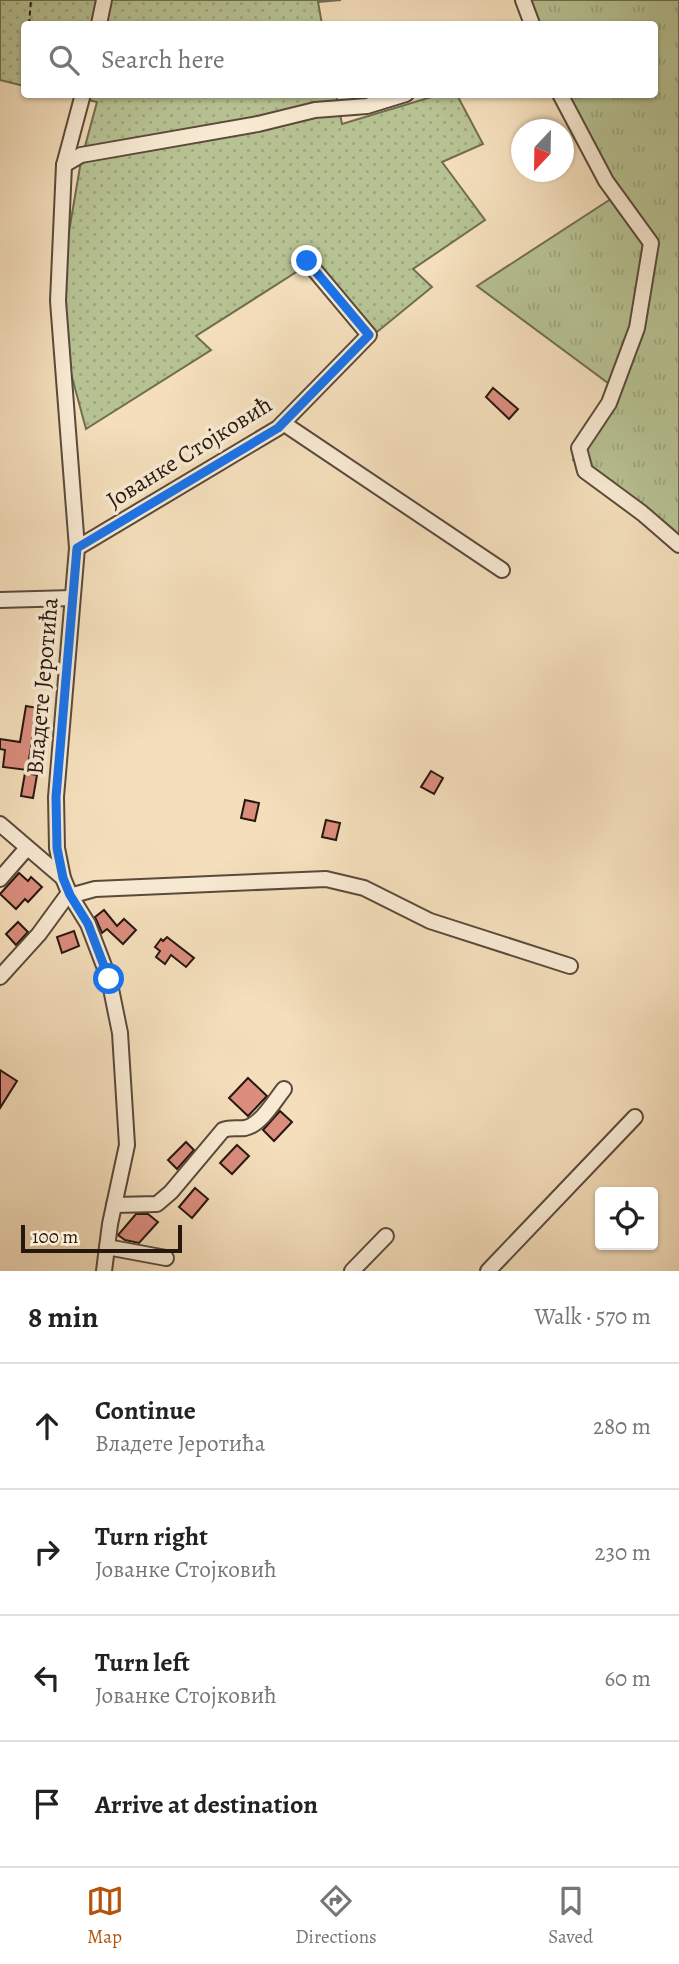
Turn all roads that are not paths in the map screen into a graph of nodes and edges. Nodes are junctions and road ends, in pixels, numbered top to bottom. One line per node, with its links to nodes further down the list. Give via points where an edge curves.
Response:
1 (104, 0): 3 (street)
2 (523, 0): 4 (street)
3 (100, 21)
4 (530, 21)
5 (82, 98): 8 (street, Владете Јеротића)
6 (393, 98): 8 (street, via 81,155)
7 (562, 98): 11 (street, via 606,181 651,243 637,328 610,403 579,448 585,471)
8 (64, 165): 12 (street, Владете Јеротића, via 58,301)
9 (307, 261): 10 (street, Јованке Стојковић, via 369,335)
10 (283, 423): 12 (street, Јованке Стојковић); 13 (street)
11 (679, 545)
12 (77, 548): 14 (street, Владете Јеротића)
13 (502, 570)
14 (72, 598): 15 (street); 18 (street, Владете Јеротића, via 56,797)
15 (0, 600)
16 (0, 824): 17 (street)
17 (27, 848): 18 (street); 19 (street)
18 (63, 878): 20 (street, Владете Јеротића)
19 (0, 879)
20 (70, 895): 21 (street, via 96,889 326,879 364,888 430,921); 22 (street); 25 (street, Владете Јеротића, via 88,924 109,979 120,1033 127,1145)
21 (570, 966)
22 (0, 977)
23 (284, 1088): 25 (street, via 258,1121 247,1128 223,1130 157,1204)
24 (635, 1117): 31 (street)
25 (114, 1205): 27 (street, Владете Јеротића)
26 (386, 1236): 30 (street)
27 (107, 1247): 28 (street); 29 (street, Владете Јеротића)
28 (166, 1258)
29 (104, 1271)
30 (352, 1271)
31 (488, 1271)

